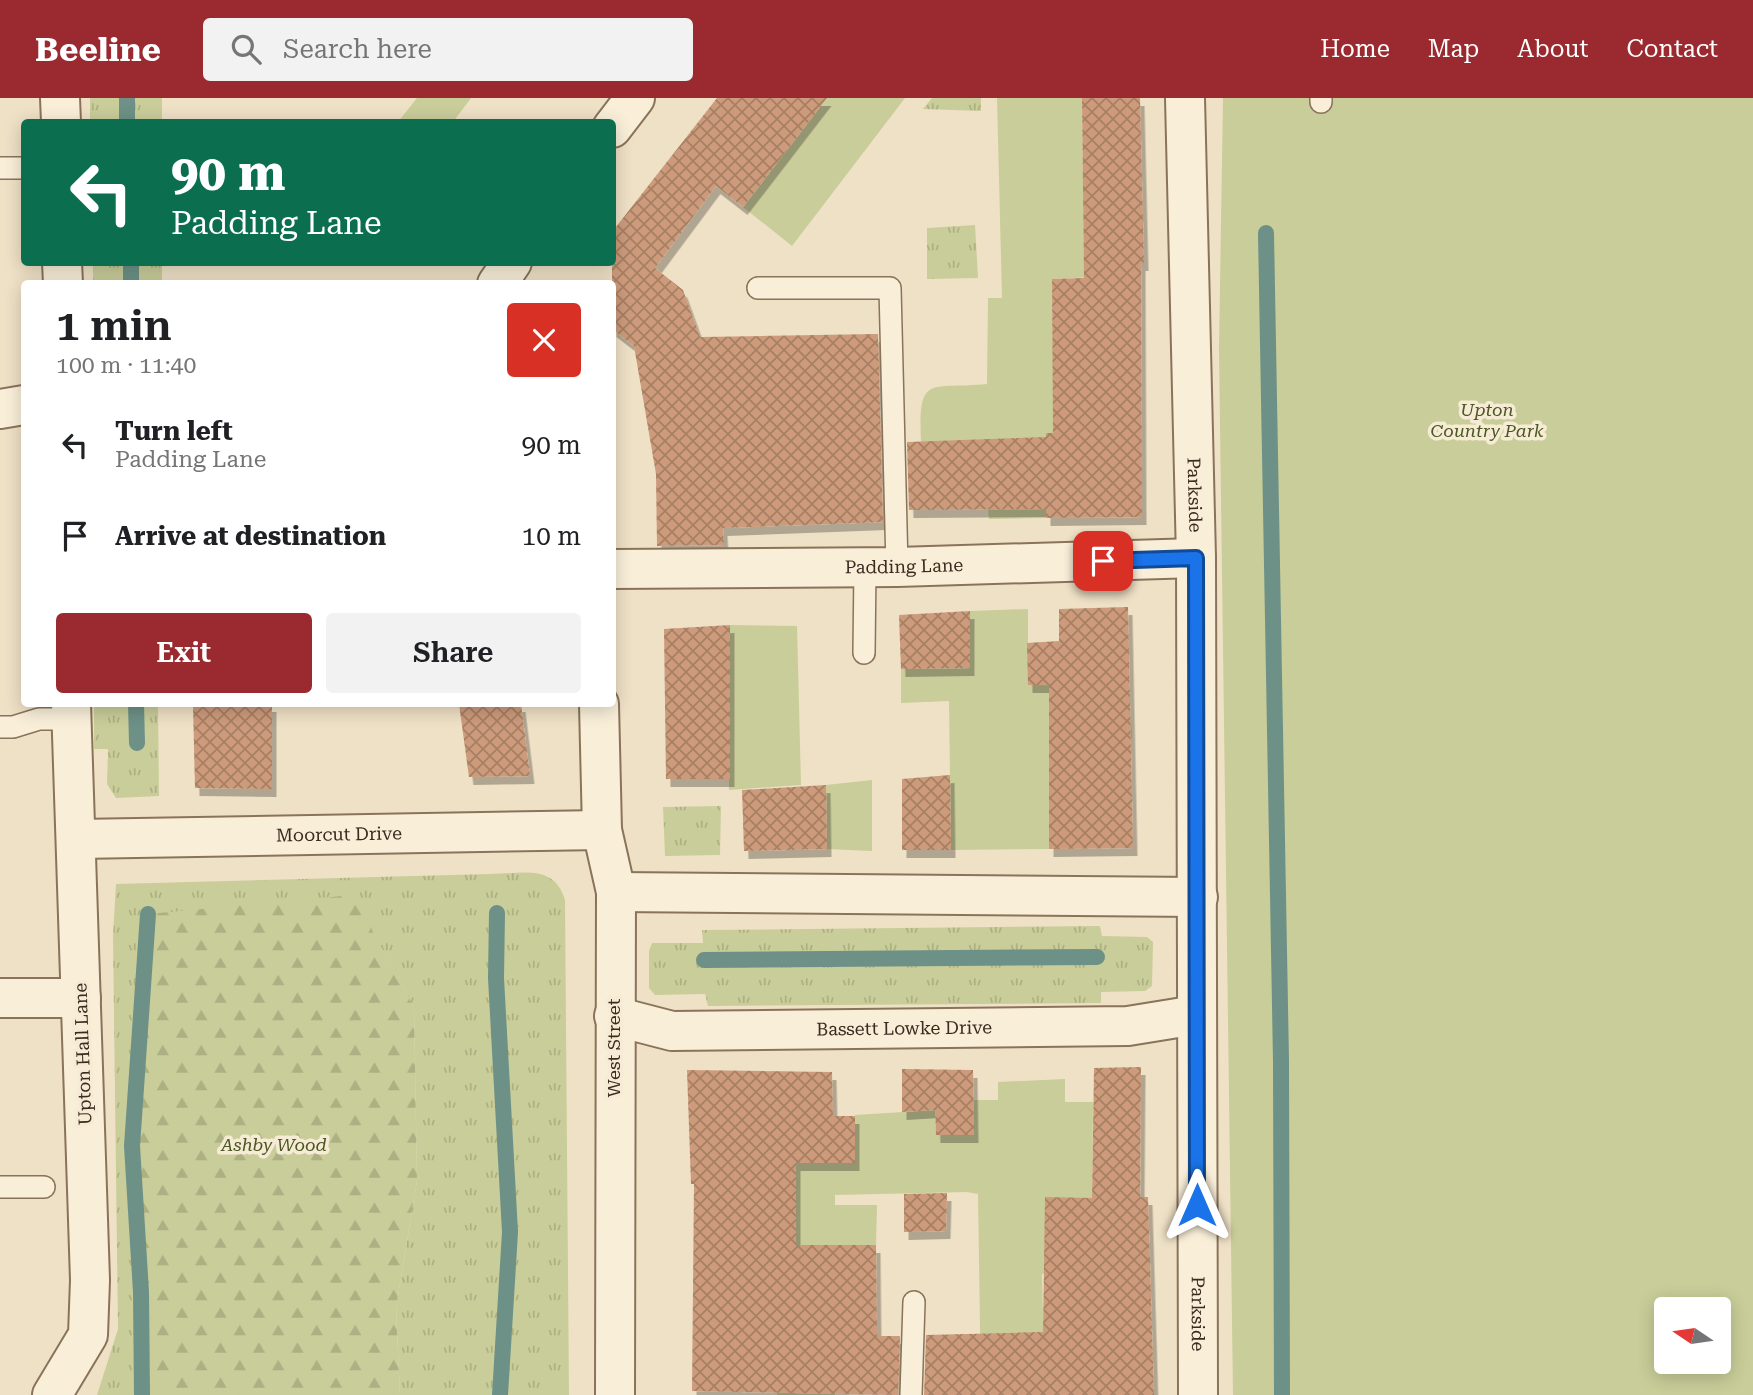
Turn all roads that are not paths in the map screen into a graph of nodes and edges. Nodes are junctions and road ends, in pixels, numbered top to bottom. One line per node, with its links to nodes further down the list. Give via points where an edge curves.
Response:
1 (60, 98): 4 (street)
2 (635, 98): 5 (street)
3 (1185, 98): 11 (street, Parkside)
4 (61, 119)
5 (616, 123)
6 (0, 168): 7 (lane)
7 (21, 168)
8 (758, 288): 12 (lane, via 890,288)
9 (21, 406): 10 (street)
10 (0, 409)
11 (1196, 558): 12 (street, Padding Lane); 21 (street, Parkside)
12 (881, 568): 13 (street, Padding Lane); 14 (lane)
13 (616, 569)
14 (864, 653)
15 (599, 707): 18 (street, West Street)
16 (71, 711): 17 (lane); 19 (street, Upton Hall Lane)
17 (0, 727)
18 (602, 830): 19 (street, Moorcut Drive); 20 (street, West Street)
19 (77, 839): 23 (street, Upton Hall Lane)
20 (616, 892): 21 (street); 25 (street, West Street)
21 (1198, 897): 24 (street, Parkside)
22 (0, 998): 23 (street)
23 (81, 998): 29 (street, Upton Hall Lane, via 88,1335)
24 (1196, 1015): 25 (street, Bassett Lowke Drive, via 1128,1026 672,1031); 32 (street, Parkside)
25 (614, 1016): 30 (street, West Street)
26 (0, 1187): 27 (lane)
27 (44, 1187)
28 (914, 1302): 31 (lane)
29 (52, 1395)
30 (615, 1395)
31 (911, 1395)
32 (1198, 1395)

